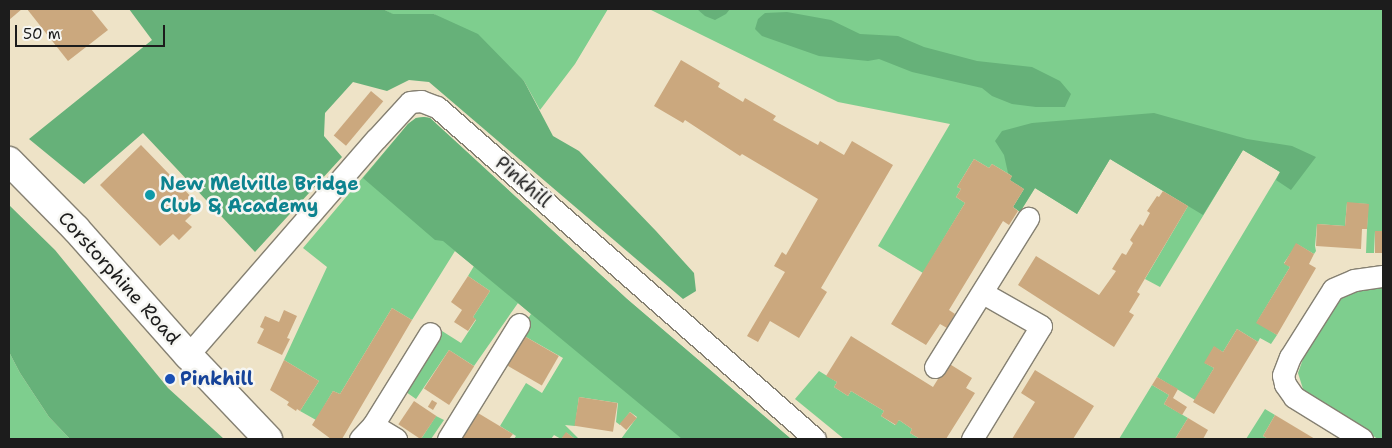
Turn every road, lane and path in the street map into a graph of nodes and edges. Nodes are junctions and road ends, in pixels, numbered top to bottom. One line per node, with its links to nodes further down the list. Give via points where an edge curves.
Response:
1 (9, 161): 7 (main road, Corstorphine Road, via 76,229)
2 (1028, 218): 4 (street)
3 (1383, 276): 15 (street, via 1354,280 1333,289 1290,357 1284,375 1285,384 1294,397)
4 (983, 292): 8 (street); 14 (street, via 1041,326)
5 (519, 324): 12 (street)
6 (430, 333): 9 (street)
7 (188, 355): 10 (main road, Corstorphine Road); 13 (street, Pinkhill, via 381,133 410,102 420,101 437,107)
8 (935, 367)
9 (367, 432): 11 (street)
10 (268, 439)
11 (396, 439)
12 (448, 439)
13 (815, 439)
14 (972, 439)
15 (1362, 439)

